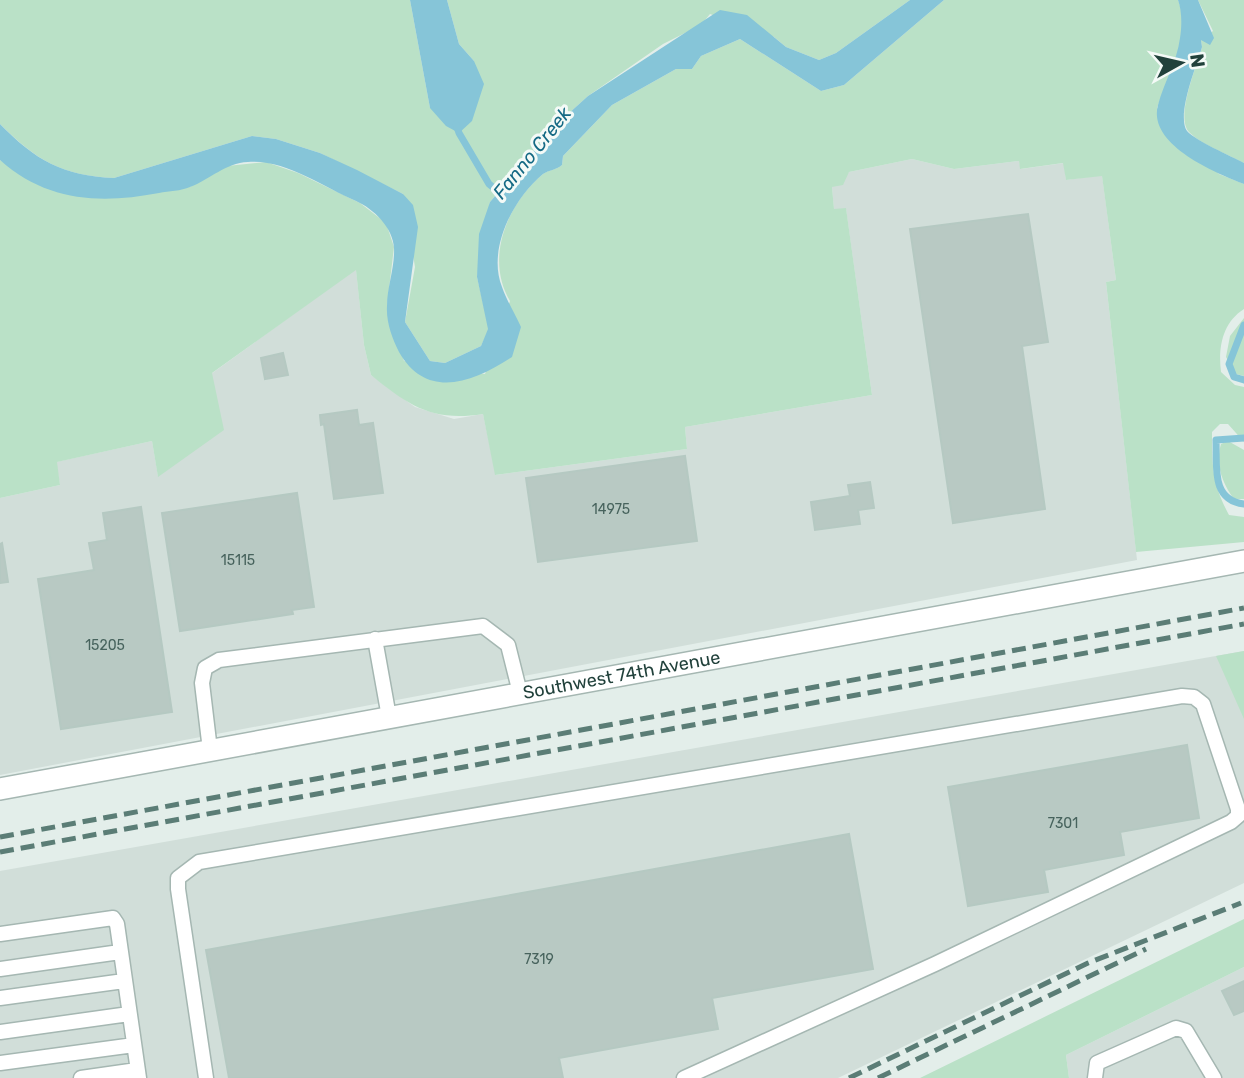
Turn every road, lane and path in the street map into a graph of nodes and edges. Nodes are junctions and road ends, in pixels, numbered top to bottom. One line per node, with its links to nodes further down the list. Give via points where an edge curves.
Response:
1 (1244, 561): 3 (street, Southwest 74th Avenue)
2 (375, 639): 3 (lane, via 483,626 508,645); 4 (lane); 5 (lane, via 219,660 205,668 202,683)
3 (520, 693): 4 (street, Southwest 74th Avenue)
4 (389, 717): 5 (street, Southwest 74th Avenue)
5 (210, 750): 6 (street, Southwest 74th Avenue)
6 (0, 789)
7 (0, 934): 8 (lane, via 113,918)
8 (120, 952): 9 (lane); 10 (lane)
9 (0, 968)
10 (124, 981): 11 (lane); 12 (lane)
11 (0, 998)
12 (130, 1014): 13 (lane); 14 (lane)
13 (0, 1032)
14 (134, 1045): 15 (lane); 16 (lane)
15 (0, 1063)
16 (138, 1074): 17 (lane)
17 (81, 1078)
18 (206, 1078): 19 (lane, via 178,889 178,878 199,862 1182,696 1203,704 1238,809 1231,822)
19 (684, 1078)
20 (1095, 1078): 21 (lane, via 1097,1063 1176,1028 1186,1031)
21 (1214, 1078)

